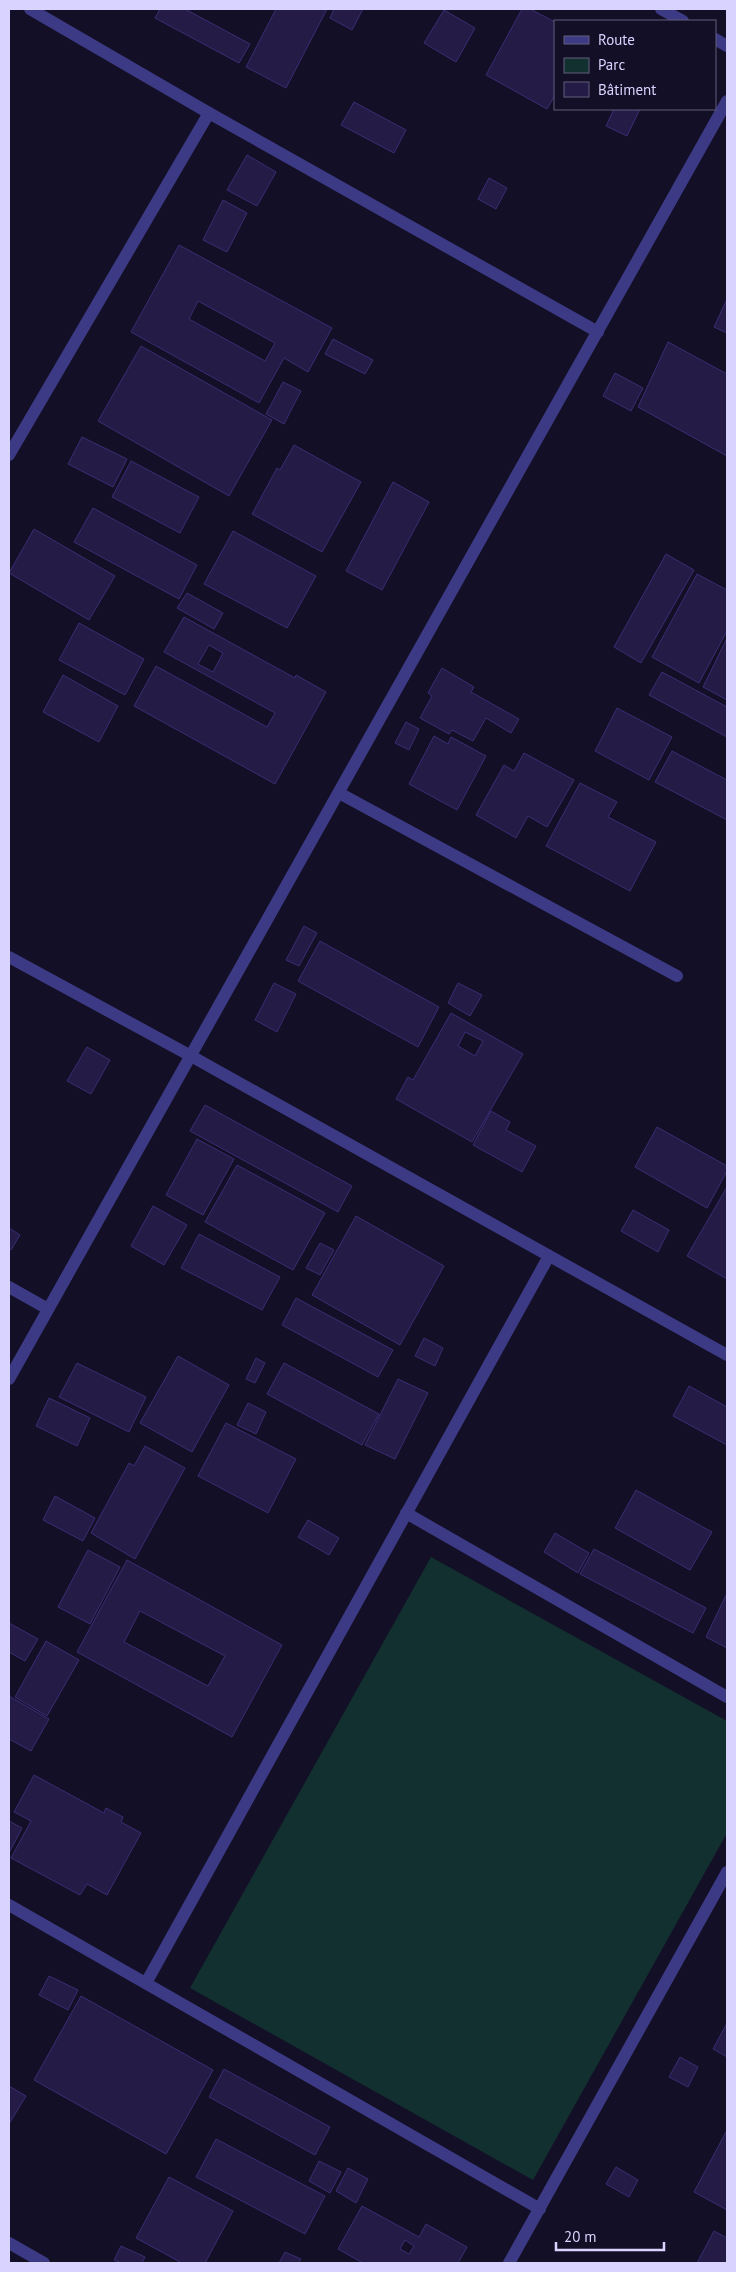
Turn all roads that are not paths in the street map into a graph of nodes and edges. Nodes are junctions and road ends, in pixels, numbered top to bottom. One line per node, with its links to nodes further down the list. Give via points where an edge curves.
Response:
1 (30, 9): 7 (street)
2 (661, 9): 3 (street)
3 (681, 20)
4 (716, 40): 5 (street)
5 (727, 46)
6 (727, 101): 8 (street)
7 (208, 113): 8 (street); 9 (street)
8 (598, 332): 10 (street)
9 (9, 455)
10 (339, 792): 12 (street); 13 (street)
11 (9, 958): 13 (street)
12 (677, 976)
13 (190, 1056): 14 (street); 16 (street)
14 (550, 1256): 17 (street); 19 (street)
15 (9, 1287): 16 (street)
16 (48, 1309): 18 (street)
17 (727, 1355)
18 (9, 1379)
19 (406, 1513): 20 (street); 23 (street)
20 (727, 1697)
21 (727, 1872): 24 (street)
22 (9, 1905): 23 (street)
23 (146, 1983): 24 (street)
24 (540, 2208): 27 (street)
25 (9, 2243): 26 (street)
26 (44, 2263)
27 (509, 2263)

